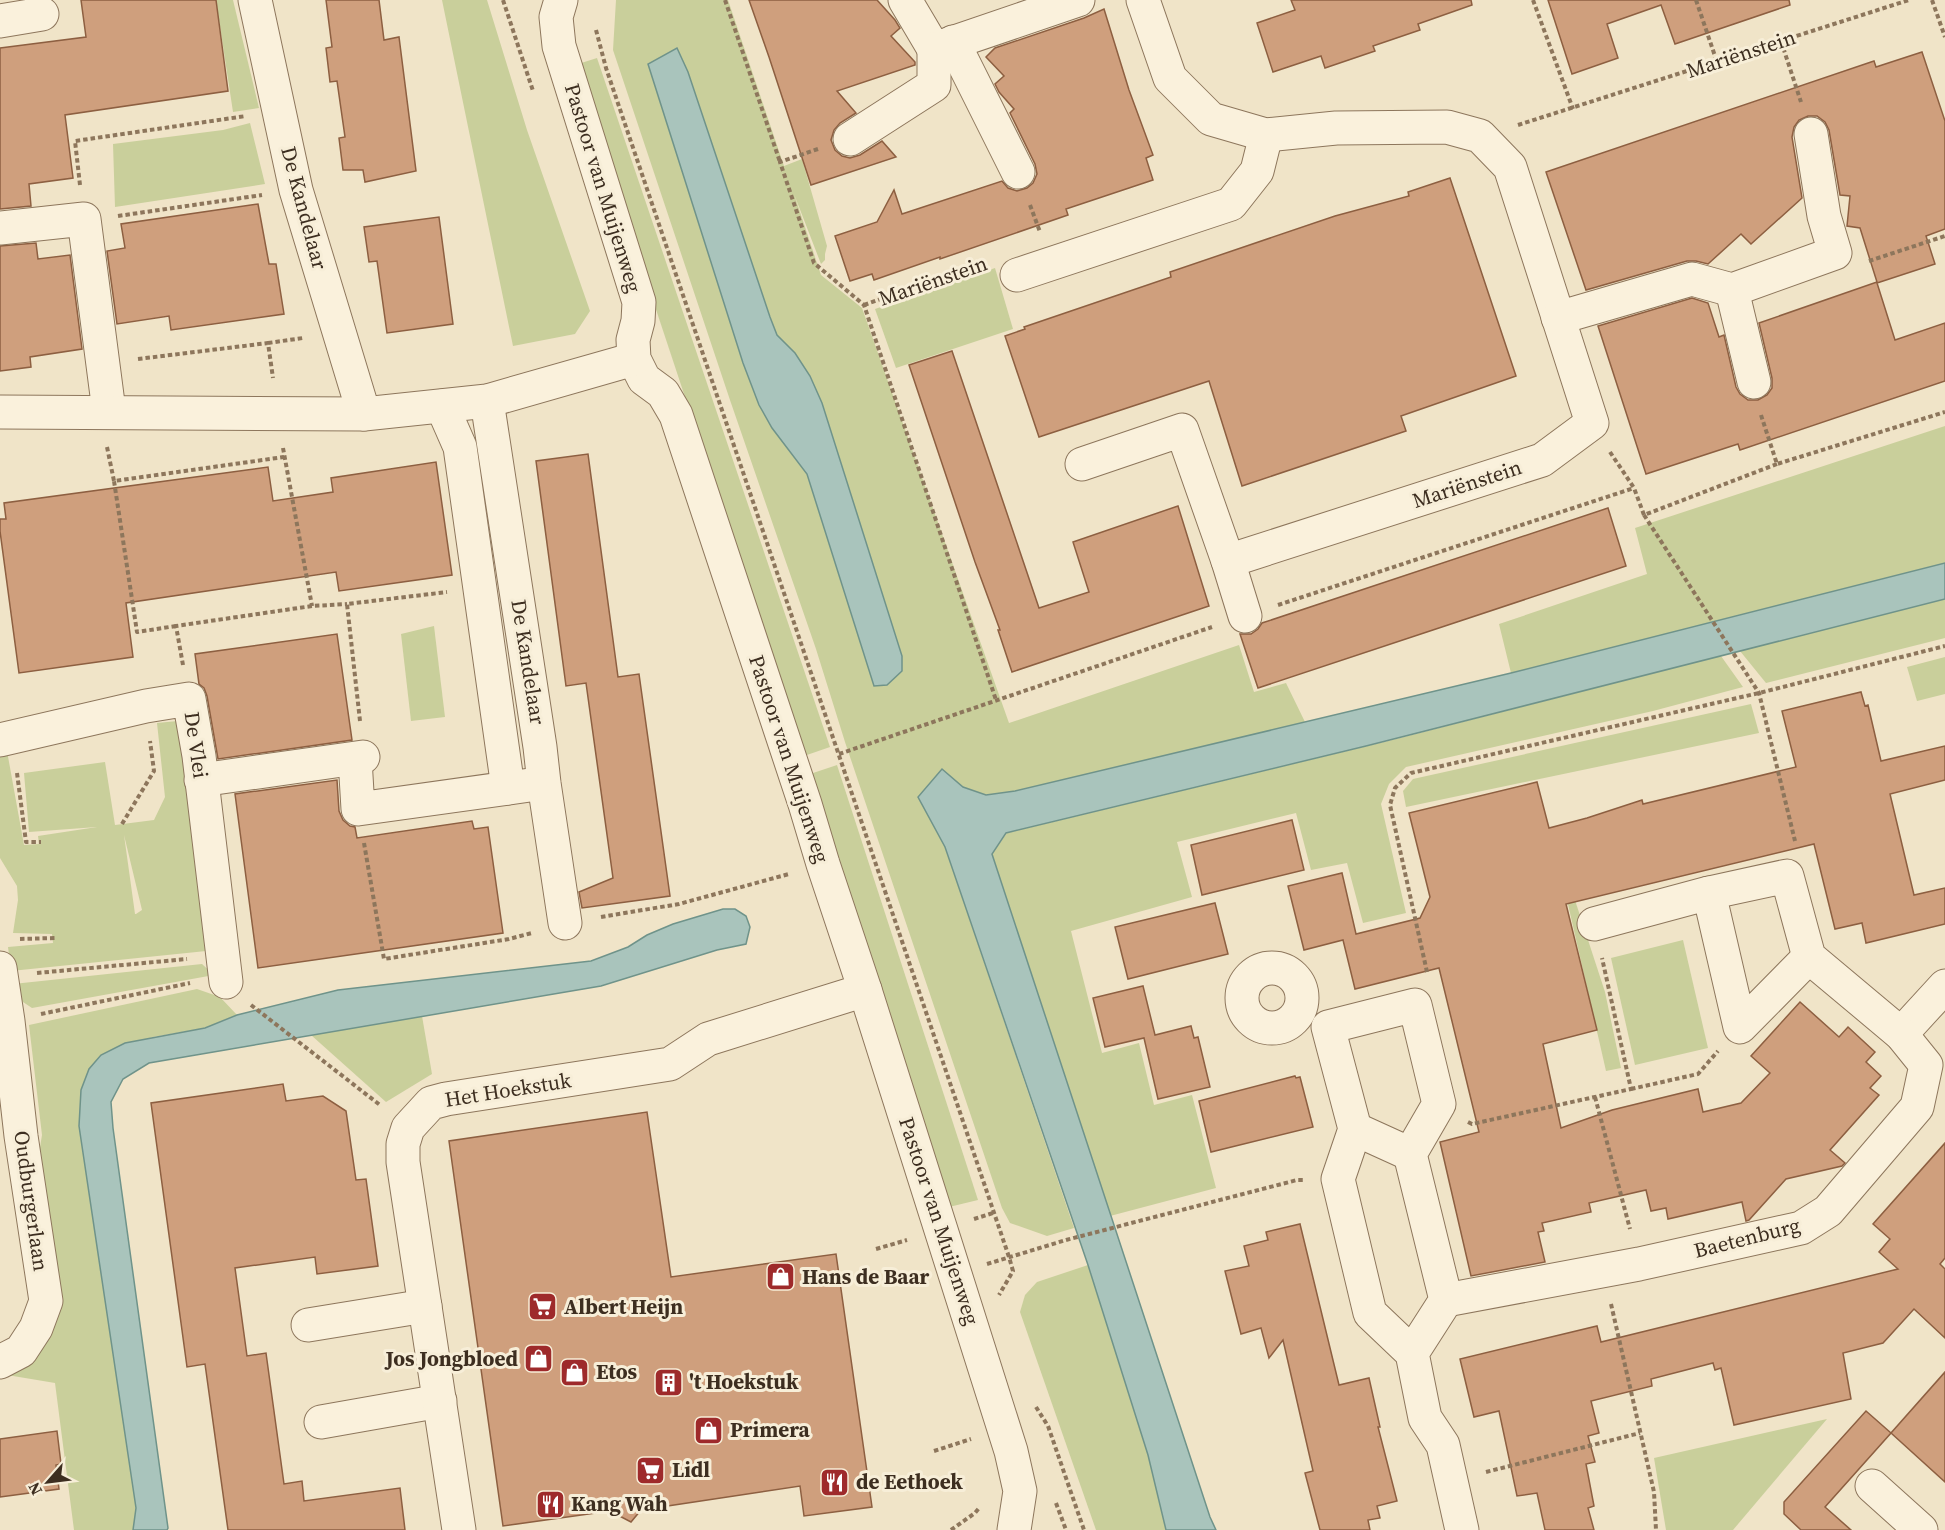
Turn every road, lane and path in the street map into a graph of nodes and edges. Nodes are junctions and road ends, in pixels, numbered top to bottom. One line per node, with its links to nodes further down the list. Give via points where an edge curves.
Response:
1 (255, 0): 19 (street, De Kandelaar)
2 (561, 0): 36 (street, Pastoor van Muijenweg, via 556,16 559,46 639,302)
3 (725, 0): 24 (path, Mariënstein)
4 (905, 0): 16 (street)
5 (1078, 0): 16 (street)
6 (1143, 0): 21 (street, via 1170,78 1211,118)
7 (1533, 0): 18 (path)
8 (1696, 0): 17 (path)
9 (1909, 0): 15 (path, Mariënstein)
10 (1932, 0): 14 (path)
11 (42, 14): 12 (street)
12 (0, 21)
13 (595, 27): 91 (path)
14 (1945, 37)
15 (1781, 41): 17 (path, Mariënstein); 20 (path)
16 (944, 45): 23 (street, via 934,85); 25 (street)
17 (1717, 62): 18 (path, Mariënstein)
18 (1573, 108): 22 (path, Mariënstein)
19 (279, 111): 26 (street, De Kandelaar); 27 (path, via 75,141)
20 (1811, 134): 30 (street, via 1824,216)
21 (1266, 135): 22 (street, via 1336,128 1447,127); 31 (street, Mariënstein, via 1257,171 1231,204)
22 (1480, 136): 35 (street, via 1510,167)
23 (850, 139): 24 (path)
24 (780, 162): 34 (path, Mariënstein, via 814,263)
25 (1018, 172): 31 (path)
26 (296, 190): 27 (path); 43 (street, De Kandelaar)
27 (84, 219): 28 (street); 40 (street)
28 (0, 228)
29 (1945, 236): 30 (path, via 1862,263)
30 (1835, 253): 33 (street)
31 (1051, 264): 32 (street, Mariënstein)
32 (1017, 275): 34 (path, Mariënstein, via 995,259)
33 (1732, 290): 35 (street, via 1692,279); 37 (street)
34 (864, 305): 57 (path, Mariënstein)
35 (1558, 318): 44 (street)
36 (634, 359): 38 (street); 76 (street, Pastoor van Muijenweg, via 644,379 663,393 676,415)
37 (1754, 382): 47 (path)
38 (488, 401): 39 (street); 62 (street, De Kandelaar)
39 (442, 406): 43 (street); 50 (street, via 460,447)
40 (109, 411): 41 (street); 43 (street)
41 (0, 412)
42 (1945, 412): 47 (path)
43 (364, 414)
44 (1592, 423): 48 (path, via 1634,488); 49 (street, Mariënstein, via 1542,460)
45 (285, 457): 53 (path, via 114,481 136,632)
46 (1082, 464): 49 (street, via 1182,430)
47 (1777, 464): 48 (path)
48 (1644, 515): 55 (path)
49 (1228, 561): 52 (street)
50 (481, 588): 51 (path); 63 (street)
51 (347, 604): 53 (path); 60 (path)
52 (1245, 616)
53 (176, 626): 56 (path)
54 (1945, 646): 55 (path)
55 (1759, 693): 66 (path, via 1797,851); 77 (path, via 1411,772 1395,788 1390,805 1429,983)
56 (189, 699): 58 (street, De Vlei); 61 (street, De Vlei)
57 (996, 700)
58 (146, 706): 59 (street, De Vlei); 64 (path, via 154,771)
59 (2, 740): 65 (path, via 16,762 26,842)
60 (359, 758): 61 (street); 63 (street, via 358,809)
61 (201, 780): 74 (street, De Vlei)
62 (544, 783): 63 (street); 68 (street, De Kandelaar)
63 (508, 788)
64 (122, 824)
65 (41, 842)
66 (1787, 876): 67 (street); 72 (street)
67 (1708, 893): 69 (street); 81 (street)
68 (565, 923)
69 (1594, 924): 83 (path)
70 (55, 939): 71 (path)
71 (5, 954): 73 (street)
72 (1809, 957): 81 (street); 82 (street, Baetenburg)
73 (0, 976): 74 (path); 79 (street)
74 (232, 980): 79 (path, via 199,981); 86 (path)
75 (1945, 986): 82 (street)
76 (866, 990): 86 (street, Het Hoekstuk, via 708,1039 670,1064 431,1103); 94 (street, Pastoor van Muijenweg)
77 (1415, 1005): 80 (street); 85 (street)
78 (1302, 1007): 80 (street)
79 (8, 1021): 88 (street, Oudburgerlaan)
80 (1328, 1027): 87 (street)
81 (1740, 1027): 83 (path, via 1698,1074)
82 (1901, 1034): 92 (street, Baetenburg, via 1926,1065 1917,1107 1828,1211 1801,1228)
83 (1631, 1089): 84 (path)
84 (1595, 1096): 85 (path, via 1472,1124); 92 (path)
85 (1439, 1104): 89 (street)
86 (408, 1128): 97 (street, via 403,1162)
87 (1355, 1129): 89 (street); 90 (street)
88 (11, 1137): 100 (street, Oudburgerlaan, via 46,1301 36,1328 21,1351)
89 (1410, 1154): 96 (street)
90 (1338, 1179): 91 (path, via 1297,1180); 99 (street, via 1370,1313)
91 (1009, 1257): 94 (path); 95 (path, via 1012,1271)
92 (1639, 1264): 93 (street, Baetenburg)
93 (1604, 1271): 96 (street, Baetenburg); 104 (path)
94 (956, 1275): 108 (street, Pastoor van Muijenweg, via 1011,1451 1020,1491)
95 (999, 1296)
96 (1446, 1300): 99 (street)
97 (425, 1306): 98 (street); 101 (street)
98 (308, 1324)
99 (1412, 1353): 105 (street, via 1425,1418 1443,1445)
100 (0, 1362)
101 (440, 1401): 103 (street); 107 (street)
102 (1034, 1402): 109 (path, via 1048,1426)
103 (321, 1422)
104 (1640, 1433): 105 (path); 111 (path, via 1654,1492)
105 (1450, 1481): 110 (street)
106 (1872, 1486): 112 (street)
107 (459, 1530)
108 (1014, 1530)
109 (1084, 1530)
110 (1462, 1530)
111 (1656, 1530)
112 (1921, 1530)

